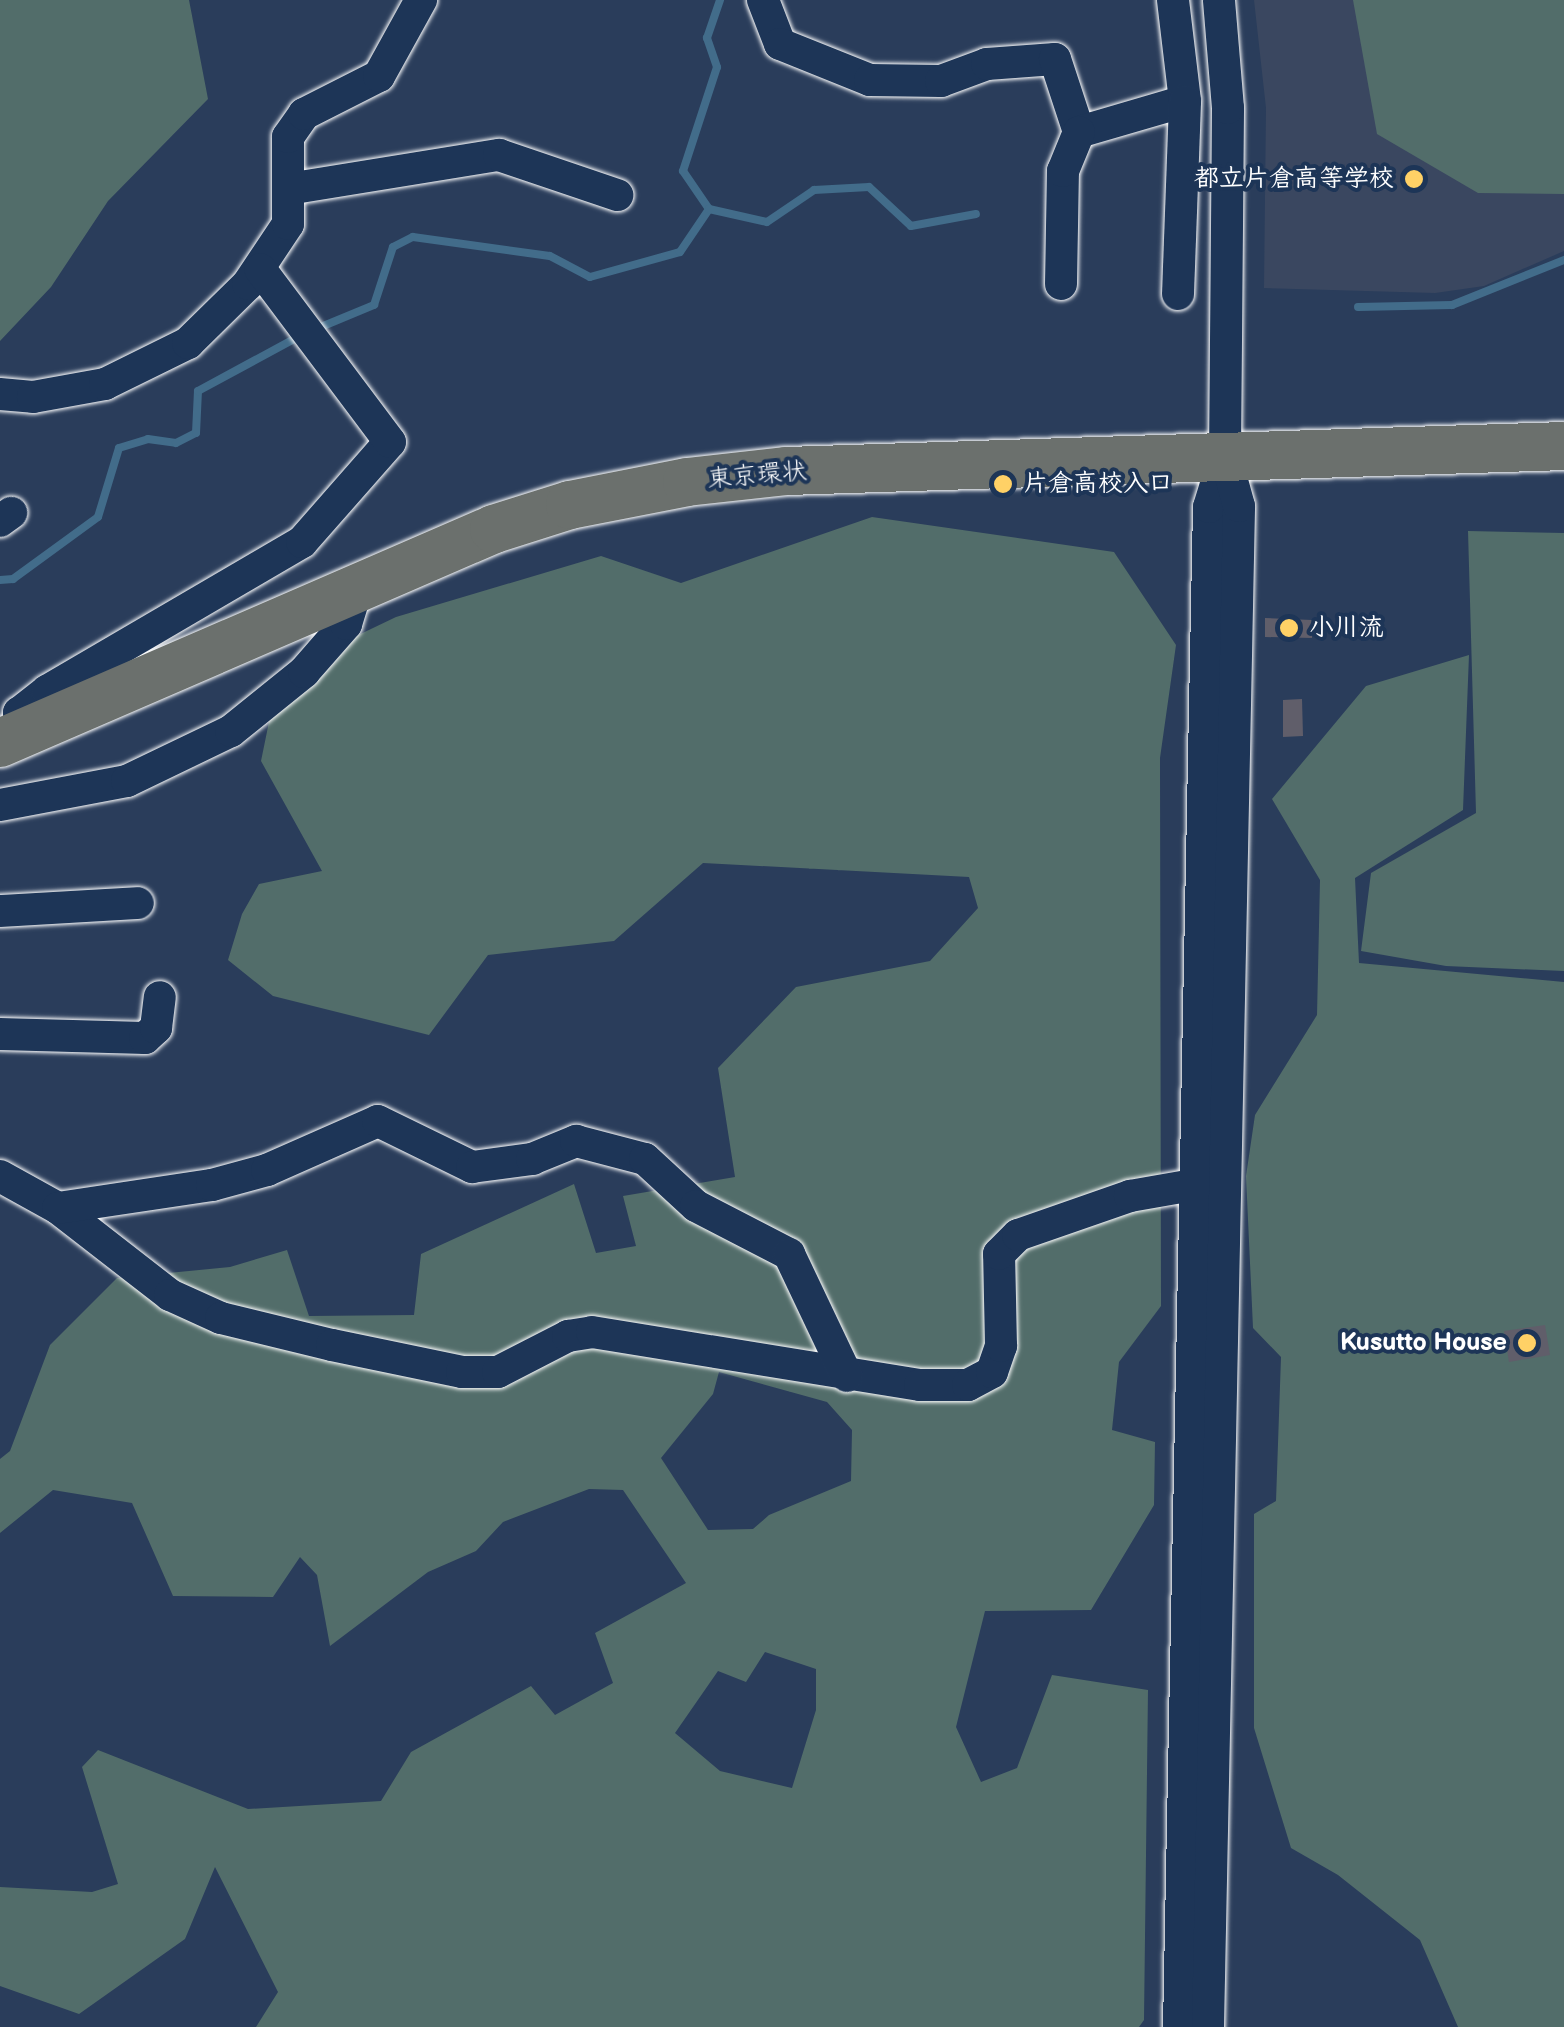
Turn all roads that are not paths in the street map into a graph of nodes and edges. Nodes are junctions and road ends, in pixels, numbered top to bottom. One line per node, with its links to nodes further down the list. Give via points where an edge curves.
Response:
1 (421, 0): 7 (street, via 378,76 304,114 288,136)
2 (763, 0): 6 (street, via 780,44 870,80 941,81 987,64 1055,59)
3 (1173, 0): 5 (street)
4 (1219, 0): 14 (street, via 1228,108)
5 (1185, 101): 6 (street); 11 (street)
6 (1079, 132): 10 (street, via 1063,171)
7 (288, 189): 8 (street, via 499,155); 9 (street, via 288,224)
8 (617, 195)
9 (260, 269): 12 (street, via 188,343 105,384 34,397); 16 (street, via 390,442 302,542 47,691 19,713)
10 (1061, 284)
11 (1178, 294)
12 (0, 394)
13 (1564, 446): 14 (highway, 東京環状)
14 (1226, 455): 15 (highway, 東京環状, via 686,482 509,524); 23 (street, via 1210,507)
15 (357, 588): 16 (highway, 東京環状); 17 (street, via 346,624 304,672 231,731 127,781)
16 (12, 738)
17 (0, 804)
18 (138, 903): 19 (street)
19 (0, 911)
20 (160, 998): 21 (street, via 156,1028 145,1038)
21 (0, 1034)
22 (0, 1176): 24 (street)
23 (1213, 1181): 25 (street, via 1130,1196 1018,1235 998,1254 1001,1346 992,1372 968,1384); 26 (street); 27 (street)
24 (58, 1208): 25 (street, via 170,1296 221,1318 462,1372 498,1372 568,1336 592,1332); 25 (street, via 212,1185 267,1170 378,1121 472,1167 532,1159 576,1141 645,1158 696,1206 789,1254)
25 (847, 1376)
26 (1179, 2027)
27 (1208, 2027)

